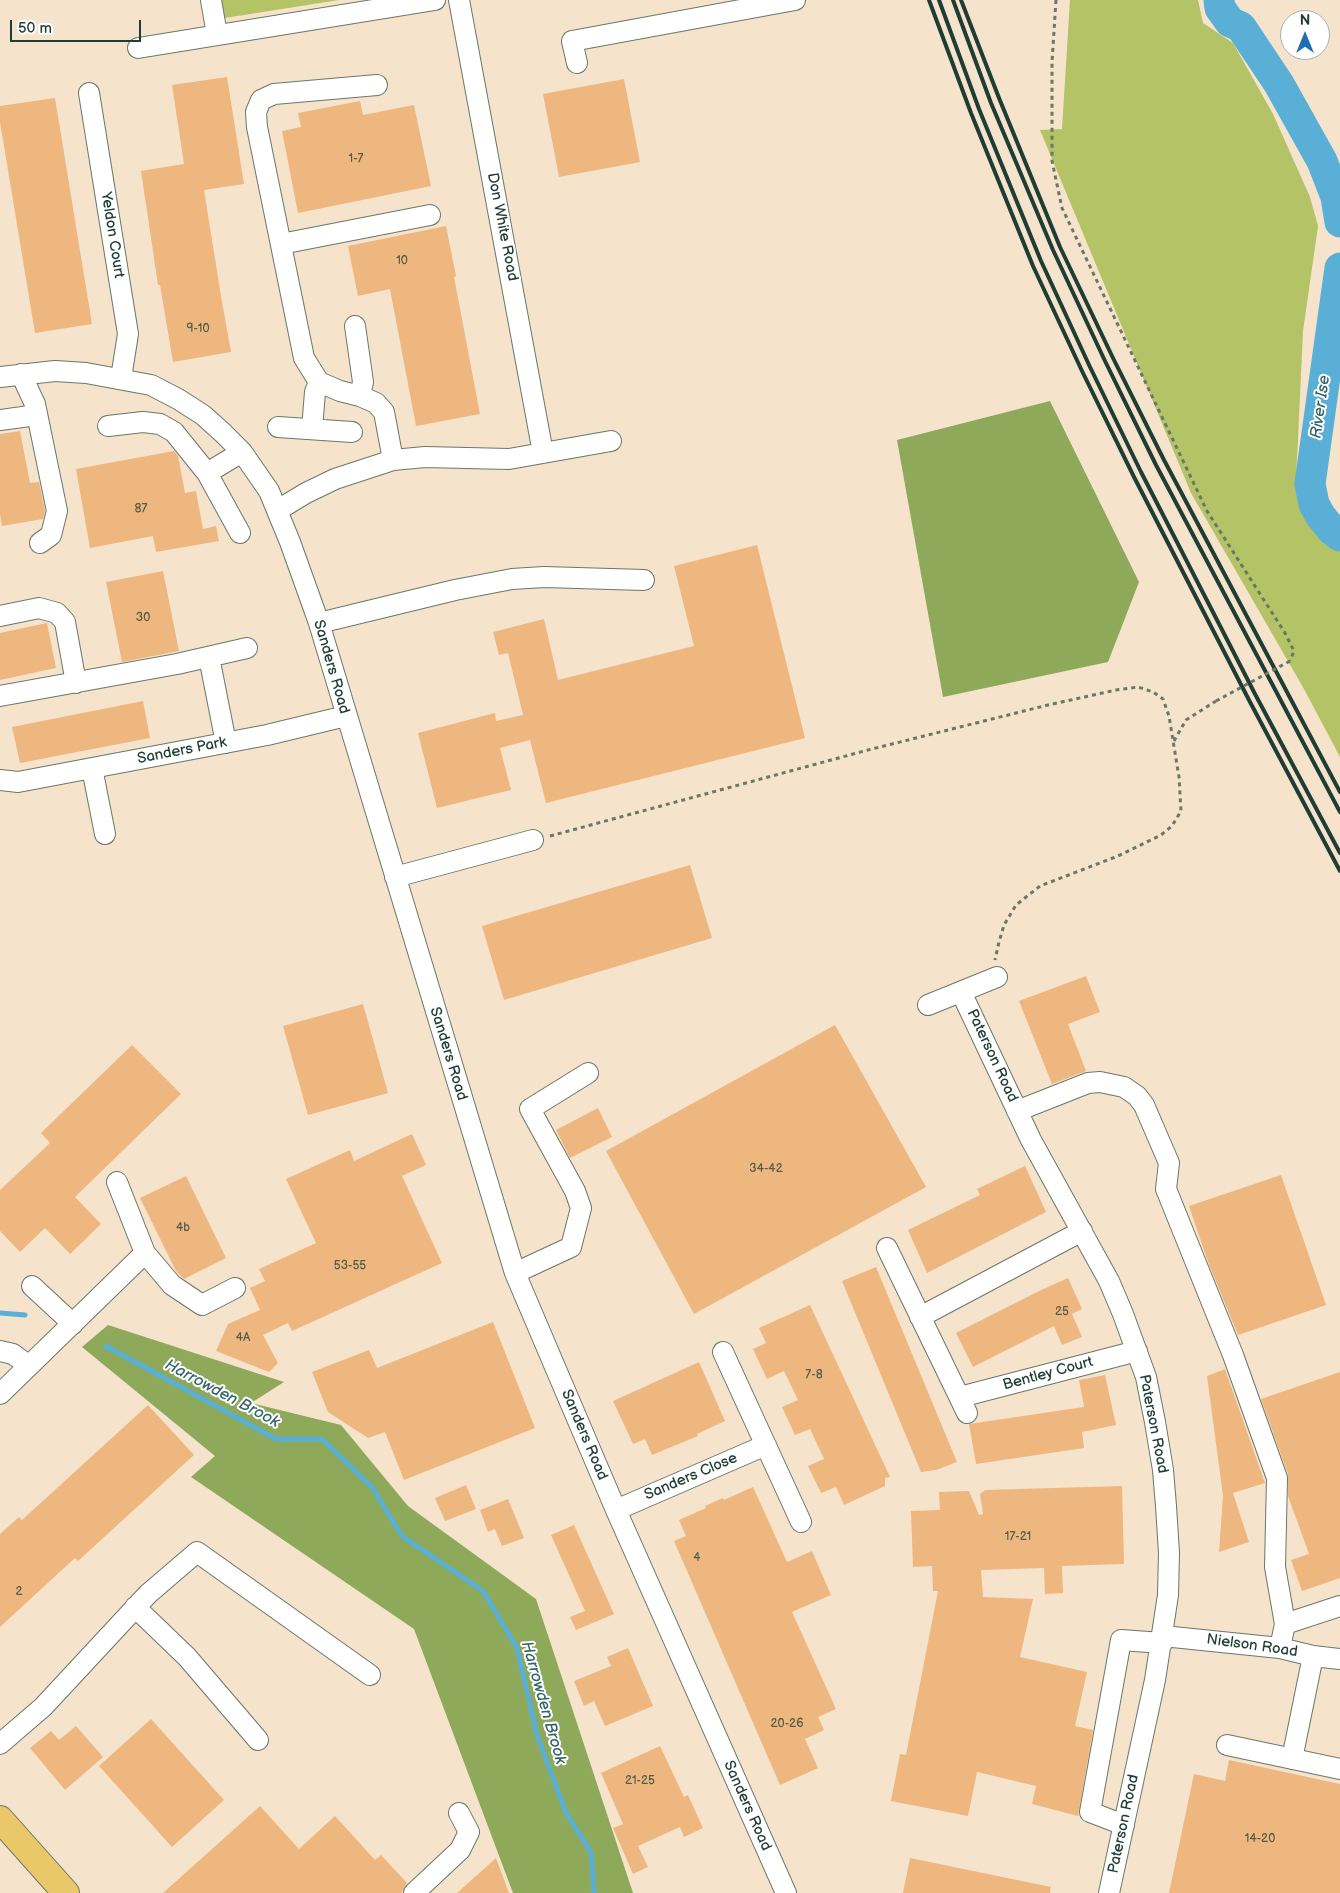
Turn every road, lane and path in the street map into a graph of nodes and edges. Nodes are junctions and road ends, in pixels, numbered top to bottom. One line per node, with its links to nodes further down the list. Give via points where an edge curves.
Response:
1 (211, 0): 6 (street)
2 (435, 0): 6 (street)
3 (459, 0): 27 (street, Don White Road)
4 (795, 0): 8 (street, via 572,41)
5 (1056, 0): 41 (path, bridge, via 1052,161 1062,208 1207,511 1275,615 1294,651 1290,661 1186,720)
6 (217, 35): 7 (street)
7 (138, 48)
8 (577, 63)
9 (377, 85): 12 (street, via 274,94 261,100 256,112 257,127)
10 (89, 93): 16 (street, Yeldon Court, via 128,334)
11 (430, 215): 12 (street)
12 (282, 244): 17 (street, via 304,358)
13 (355, 326): 18 (street, via 363,382)
14 (21, 374): 15 (street, Sanders Road); 16 (street, Sanders Road, via 86,372); 19 (street)
15 (0, 377)
16 (121, 378): 26 (street, Sanders Road, via 151,385 178,398)
17 (319, 382): 18 (street); 23 (street)
18 (360, 396): 28 (street, via 376,403 384,412)
19 (37, 415): 20 (street); 32 (street, via 57,511 51,535)
20 (0, 420)
21 (108, 426): 29 (street, via 143,422 160,424 174,432)
22 (278, 427): 23 (street)
23 (312, 430): 24 (street)
24 (352, 432)
25 (610, 441): 27 (street)
26 (242, 452): 29 (street); 30 (street, Sanders Road)
27 (543, 454): 28 (street, via 509,459 425,457)
28 (393, 460): 30 (street, via 335,479)
29 (207, 473): 31 (street)
30 (278, 510): 35 (street, Sanders Road)
31 (240, 533)
32 (40, 543)
33 (644, 580): 35 (street, via 512,579)
34 (0, 616): 38 (street, via 39,608 57,613 65,622)
35 (319, 623): 40 (street, Sanders Road)
36 (247, 648): 37 (street)
37 (209, 657): 38 (street); 42 (street)
38 (76, 682): 39 (street)
39 (0, 696)
40 (346, 716): 42 (street, Sanders Park); 47 (street, Sanders Road)
41 (1174, 742): 46 (path, via 1163,700 1138,687 1116,690 868,750); 48 (path, via 1181,811 1172,826 1161,835 1118,856 1040,886 1016,905 1004,925 999,942 995,959)
42 (226, 743): 43 (street, Sanders Park)
43 (92, 768): 44 (street, Sanders Park); 45 (street)
44 (9, 781)
45 (105, 834)
46 (533, 840): 47 (street)
47 (395, 877): 57 (street, Sanders Road)
48 (997, 977): 49 (street, Paterson Road)
49 (961, 992): 50 (street, Paterson Road); 52 (street, Paterson Road)
50 (928, 1005)
51 (588, 1072): 57 (street, via 530,1109 581,1208 571,1247)
52 (1017, 1111): 54 (street, Paterson Road); 72 (street, via 1088,1083 1100,1082 1124,1087 1144,1105 1169,1163 1166,1188 1233,1355 1277,1478 1275,1568)
53 (117, 1182): 56 (street)
54 (1082, 1232): 60 (street); 63 (street, Paterson Road, via 1109,1280)
55 (887, 1248): 60 (street, Bentley Court)
56 (145, 1253): 59 (street, via 172,1285 202,1304); 61 (street)
57 (515, 1273): 68 (street, Sanders Road)
58 (32, 1286): 61 (street)
59 (235, 1288)
60 (920, 1317): 63 (street, Bentley Court, via 964,1405)
61 (74, 1324): 65 (street)
62 (0, 1351): 65 (street, via 13,1354)
63 (1137, 1351): 73 (street, Paterson Road, via 1155,1422 1166,1506 1168,1595)
64 (723, 1352): 67 (street)
65 (29, 1366): 66 (street)
66 (0, 1394)
67 (766, 1445): 68 (street, Sanders Close); 69 (street)
68 (616, 1510): 88 (street, Sanders Road)
69 (801, 1522)
70 (1340, 1606): 72 (street)
71 (135, 1608): 77 (street, via 197,1552); 78 (street, via 187,1657); 79 (street, via 43,1706)
72 (1285, 1624): 74 (street)
73 (1162, 1640): 74 (street, Nielson Road); 85 (street, Paterson Road); 85 (street, Nielson Road, via 1121,1640 1090,1812)
74 (1280, 1648): 75 (street, Nielson Road)
75 (1313, 1656): 76 (street, Nielson Road); 81 (street)
76 (1340, 1659)
77 (370, 1675)
78 (258, 1740)
79 (0, 1744)
80 (1227, 1745): 81 (street)
81 (1292, 1759): 82 (street)
82 (1340, 1769)
83 (459, 1813): 87 (street, via 469,1832 460,1850)
84 (0, 1820): 86 (main road)
85 (1124, 1824): 89 (street, Paterson Road)
86 (66, 1893)
87 (414, 1893)
88 (786, 1893)
89 (1109, 1893)

